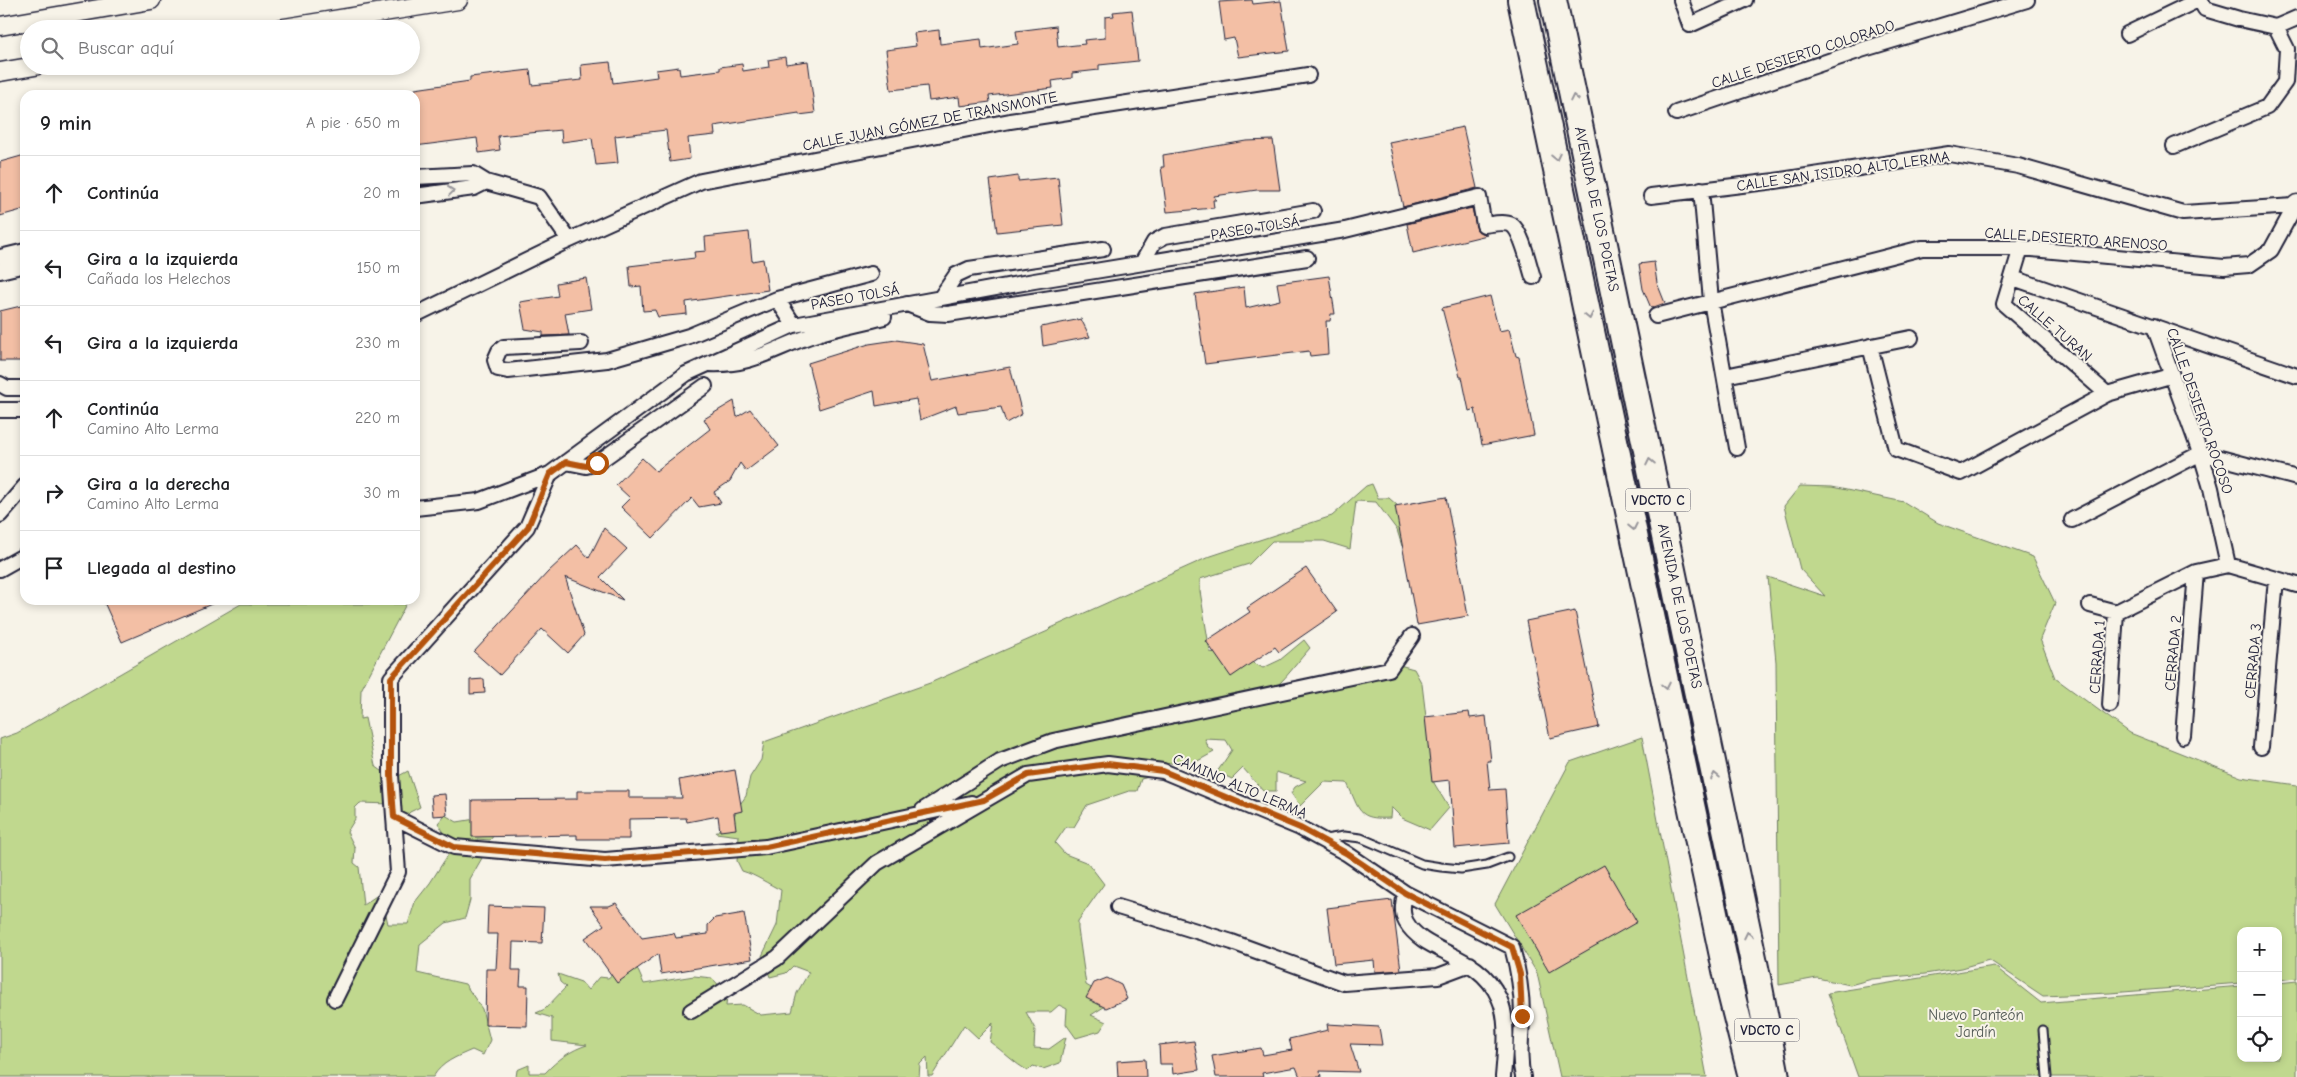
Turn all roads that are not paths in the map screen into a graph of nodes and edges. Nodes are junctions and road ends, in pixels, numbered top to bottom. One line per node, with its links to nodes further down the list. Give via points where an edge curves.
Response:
1 (151, 0): 10 (street)
2 (458, 0): 11 (street)
3 (1681, 0): 4 (street, via 1690,25)
4 (1746, 0)
5 (2026, 0): 19 (street, CALLE DESIERTO COLORADO, via 1861,50)
6 (2199, 0): 14 (street, via 2204,9); 15 (street)
7 (1521, 2): 96 (highway, AVENIDA DE LOS POETAS / VDCTO C, one-way to 96, via 1730,990)
8 (1555, 9): 97 (highway, AVENIDA DE LOS POETAS / VDCTO C, one-way to 8)
9 (2297, 18): 14 (street)
10 (35, 20)
11 (334, 20)
12 (20, 23): 13 (street)
13 (0, 26)
14 (2276, 27): 20 (street, via 2287,49 2285,82 2267,107)
15 (2127, 34)
16 (20, 69): 17 (street)
17 (0, 72)
18 (1308, 75): 28 (street, CALLE JUAN GÓMEZ DE TRANSMONTE, via 1010,121 701,181)
19 (1676, 113)
20 (2174, 146)
21 (420, 177): 22 (street, via 473,174)
22 (486, 182): 24 (street, one-way to 22, via 474,188); 28 (street, via 539,197)
23 (1701, 189): 25 (street, CALLE SAN ISIDRO ALTO LERMA); 26 (street, CALLE SAN ISIDRO ALTO LERMA, via 1949,154 2018,166 2183,213); 42 (street)
24 (420, 195)
25 (1651, 196)
26 (2296, 206): 29 (street, CALLE DESIERTO ARENOSO, via 2271,250 2249,265 2224,267)
27 (1313, 212): 34 (street, via 1166,236 1154,242)
28 (569, 240): 44 (street, CALLE JUAN GÓMEZ DE TRANSMONTE)
29 (2021, 248): 39 (street, CALLE TURAN); 42 (street, CALLE DESIERTO ARENOSO, via 1922,248)
30 (1103, 249): 40 (street, via 969,269 956,275)
31 (20, 252): 32 (street)
32 (0, 257)
33 (1307, 258): 43 (street, via 948,314 930,313)
34 (1142, 263): 38 (street, PASEO TOLSÁ, via 1345,230 1479,197 1484,225 1503,223 1518,232); 40 (street, PASEO TOLSÁ)
35 (20, 266): 36 (street)
36 (0, 271)
37 (871, 274): 41 (street)
38 (1533, 277)
39 (2013, 278): 48 (street); 59 (street, CALLE TURAN, via 2004,304)
40 (941, 298): 43 (street, PASEO TOLSÁ)
41 (777, 299): 47 (street); 50 (street, via 688,336 607,360 508,371 498,369 495,360 504,347)
42 (1711, 301): 45 (street, CALLE DESIERTO ARENOSO); 53 (street)
43 (906, 304): 47 (street, PASEO TOLSÁ)
44 (420, 313)
45 (1656, 316)
46 (884, 317): 52 (street, via 816,334 747,361 731,365)
47 (794, 325): 52 (street, PASEO TOLSÁ)
48 (2154, 326): 54 (street, CALLE DESIERTO ROCOSO); 55 (street)
49 (1911, 338): 51 (street)
50 (581, 343)
51 (1870, 346): 53 (street); 59 (street, via 1896,449 1961,473)
52 (706, 364): 64 (street, PASEO TOLSÁ, via 686,374)
53 (1725, 376): 62 (street)
54 (2170, 376): 59 (street); 63 (street, CALLE DESIERTO ROCOSO)
55 (2297, 376)
56 (0, 384): 58 (street, via 7,388)
57 (705, 386): 64 (street, via 597,463 586,466)
58 (20, 388)
59 (2107, 394)
60 (0, 410): 61 (street)
61 (20, 410)
62 (1737, 448)
63 (2201, 454): 66 (street); 70 (street); 72 (street, CALLE DESIERTO ROCOSO, via 2212,488)
64 (566, 462): 65 (street, PASEO TOLSÁ)
65 (550, 474): 68 (street, PASEO TOLSÁ, via 479,501); 85 (street, via 528,527 391,678)
66 (2297, 478)
67 (20, 492): 69 (street)
68 (420, 507)
69 (0, 515)
70 (2072, 520)
71 (20, 558): 73 (street)
72 (2228, 565): 74 (street); 75 (street)
73 (0, 569)
74 (2196, 572): 78 (street); 81 (street, CERRADA 2)
75 (2276, 579): 76 (street); 82 (street, CERRADA 3)
76 (2297, 585)
77 (2090, 605): 78 (street)
78 (2116, 612): 80 (street, CERRADA 1)
79 (1412, 636): 84 (street, via 1389,669 1044,745 1000,761)
80 (2110, 705)
81 (2183, 736)
82 (2261, 747)
83 (984, 800): 84 (street); 86 (street, CAMINO ALTO LERMA, via 1028,775 1108,764 1163,771); 92 (street, CAMINO ALTO LERMA, via 877,863 777,958)
84 (914, 816): 85 (street, via 766,847 605,860 454,847)
85 (394, 817): 91 (street, via 398,872)
86 (1322, 839): 87 (lane, via 1361,838 1422,864 1461,869); 88 (street, CAMINO ALTO LERMA)
87 (1508, 857)
88 (1405, 893): 90 (street, via 1402,910 1406,922 1417,936); 95 (street, CAMINO ALTO LERMA, via 1512,947 1520,974 1519,1061)
89 (1118, 907): 90 (street, via 1232,942 1344,983 1438,976)
90 (1470, 964): 94 (street, via 1486,978 1500,998 1506,1038)
91 (335, 999)
92 (691, 1011)
93 (2043, 1030): 98 (lane)
94 (1503, 1077)
95 (1524, 1077)
96 (1752, 1077)
97 (1776, 1077)
98 (2047, 1077)

